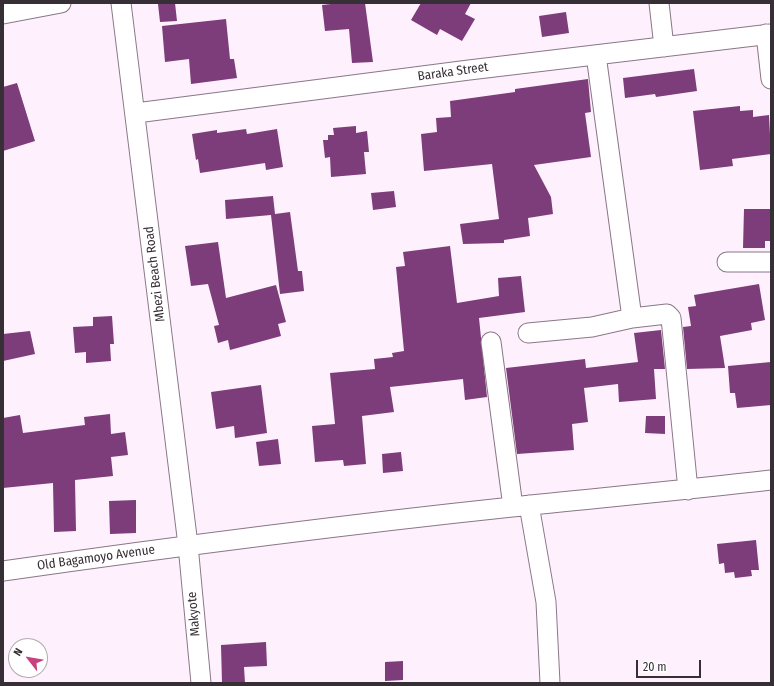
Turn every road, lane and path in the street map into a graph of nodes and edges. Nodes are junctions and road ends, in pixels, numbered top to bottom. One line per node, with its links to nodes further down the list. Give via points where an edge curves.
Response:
1 (61, 3): 4 (street)
2 (121, 3): 9 (street, Mbezi Beach Road)
3 (659, 3): 6 (street)
4 (3, 14)
5 (768, 34): 6 (street, Baraka Street); 8 (street)
6 (664, 47): 7 (street, Baraka Street)
7 (596, 55): 9 (street, Baraka Street); 12 (street)
8 (771, 79)
9 (136, 113): 18 (street, Mbezi Beach Road)
10 (727, 262): 11 (street)
11 (771, 262)
12 (632, 318): 13 (street, via 592,327); 16 (street, via 662,314 668,314 671,318)
13 (528, 333)
14 (491, 342): 17 (street)
15 (771, 480): 16 (street, Old Bagamoyo Avenue)
16 (688, 490): 17 (street, Old Bagamoyo Avenue)
17 (521, 506): 18 (street, Old Bagamoyo Avenue); 21 (street, via 546,602)
18 (188, 545): 19 (street, Old Bagamoyo Avenue); 20 (street, Makyote)
19 (3, 571)
20 (201, 683)
21 (550, 683)

